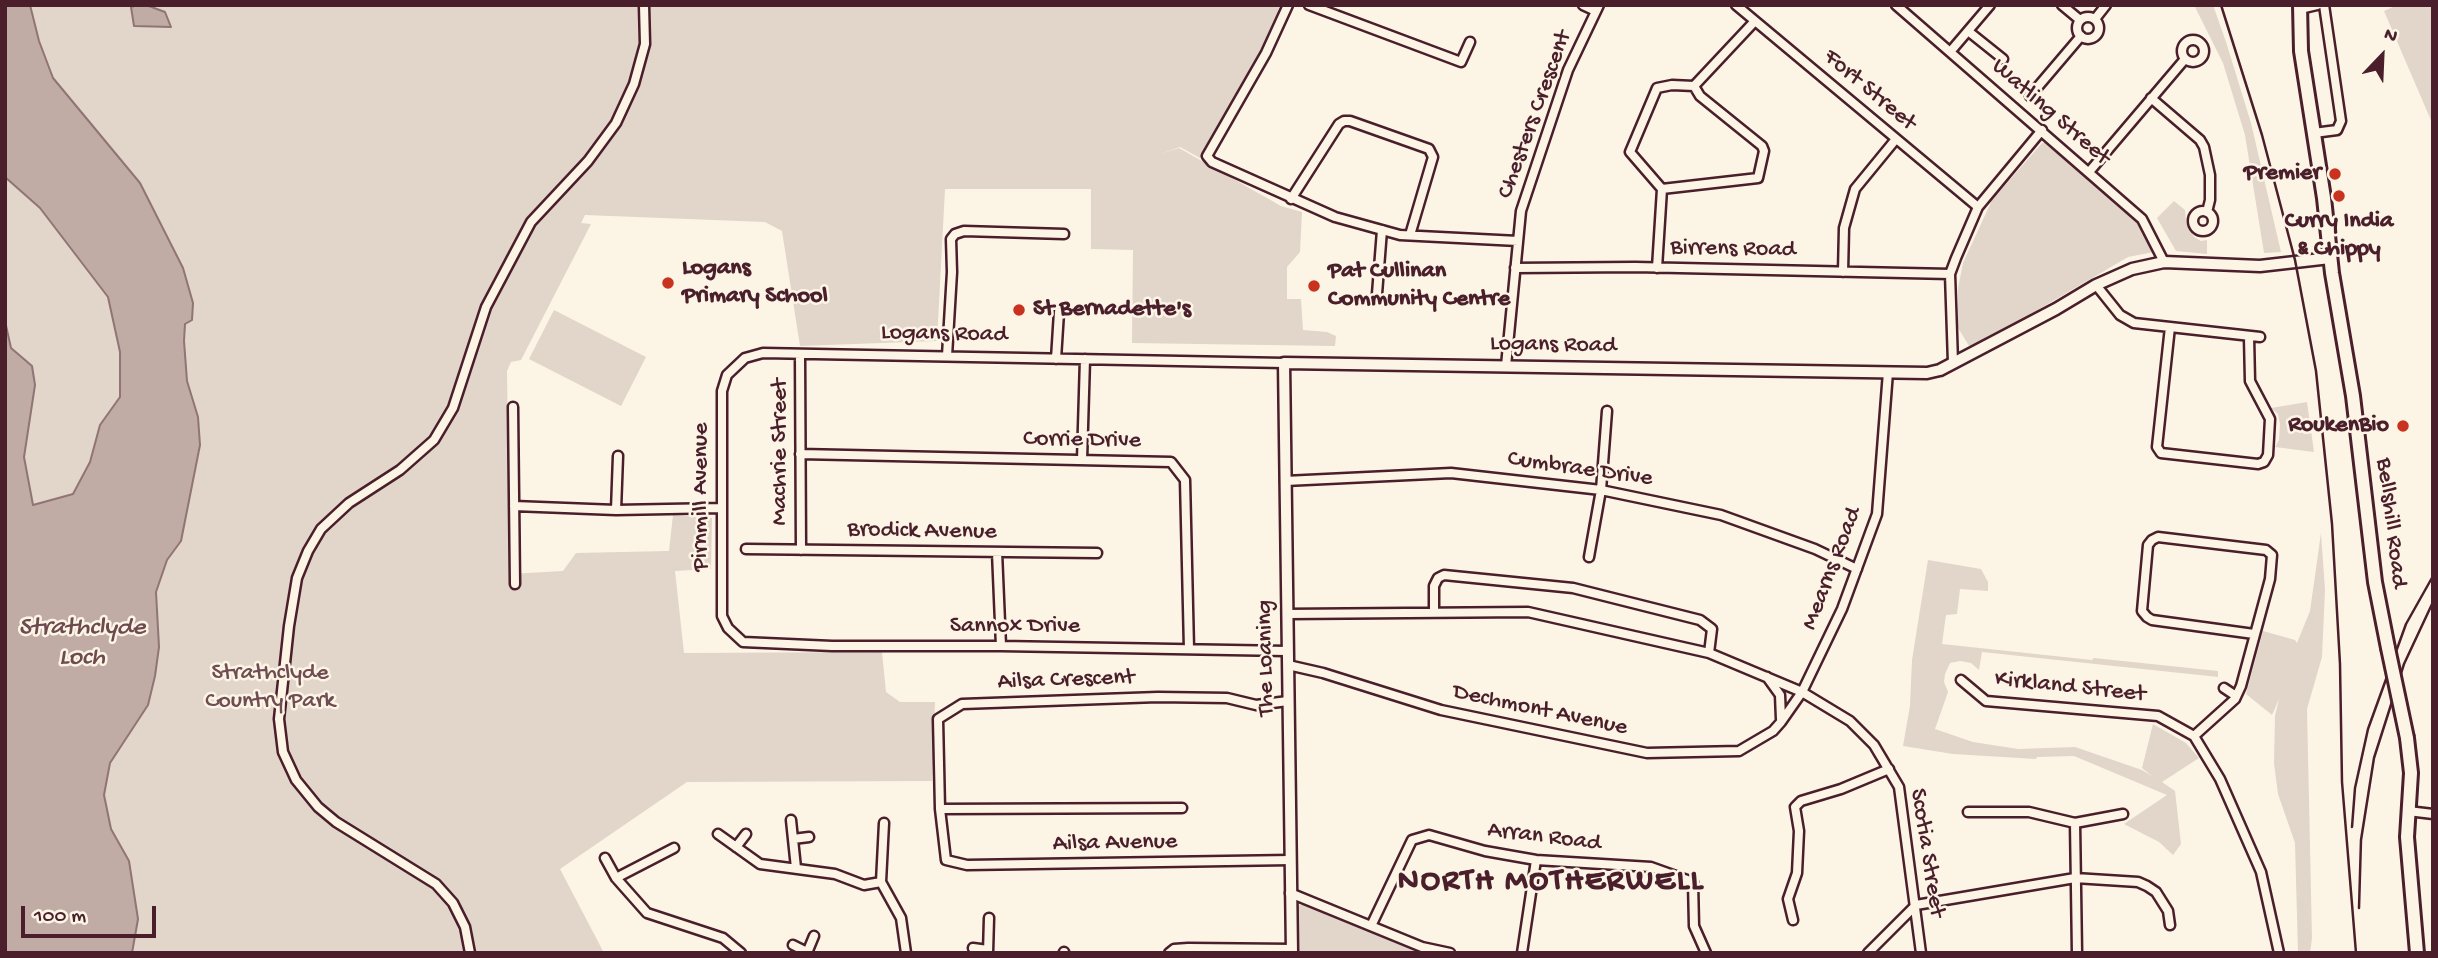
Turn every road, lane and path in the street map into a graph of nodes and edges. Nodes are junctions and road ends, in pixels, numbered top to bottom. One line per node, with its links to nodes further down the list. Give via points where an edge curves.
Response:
1 (644, 5): 130 (street, via 645,44 634,83 615,123 589,161 531,222 486,307 453,408 434,440 321,529 297,578 279,719 283,752 296,780 318,807 436,884 465,927)
2 (1287, 5): 33 (street, via 1266,53 1207,156)
3 (1310, 5): 15 (street)
4 (1337, 5): 15 (street)
5 (1583, 5): 14 (street)
6 (1736, 5): 18 (street, Fort Street)
7 (1896, 5): 22 (street, Watling Street)
8 (2062, 5): 17 (street)
9 (2106, 5): 16 (street)
10 (2317, 5): 13 (street)
11 (2324, 5): 29 (street, via 2342,121 2337,130)
12 (1987, 6): 19 (street)
13 (2300, 7): 29 (main road, Bellshill Road, via 2301,51)
14 (1597, 8): 39 (street, Chesters Crescent, via 1569,70 1538,160 1521,211)
15 (1334, 15): 21 (street, via 1461,62)
16 (2095, 19): 17 (street); 20 (street, via 2100,28 2097,35 2091,39)
17 (2080, 20): 20 (street)
18 (1755, 21): 25 (street); 30 (street, Fort Street)
19 (1969, 31): 22 (street); 23 (street)
20 (2081, 36): 26 (street)
21 (1470, 43)
22 (1950, 52): 28 (street, Watling Street)
23 (2003, 59)
24 (2185, 59): 27 (street)
25 (1694, 86): 32 (street, via 1657,88 1630,152); 32 (street, via 1700,96 1762,146 1758,178)
26 (2030, 96)
27 (2151, 97): 31 (street); 35 (street, via 2204,147 2210,175)
28 (2042, 130): 31 (street, Watling Street); 34 (street)
29 (2314, 133): 40 (main road, Bellshill Road)
30 (1896, 139): 34 (street, Fort Street); 44 (street, via 1855,189 1844,228)
31 (2089, 172): 41 (street, Watling Street, via 2142,219)
32 (1662, 189): 43 (street)
33 (1291, 198): 36 (street); 38 (street, via 1339,124 1350,121 1429,149 1433,157)
34 (1978, 207): 45 (street)
35 (2207, 212)
36 (1382, 230): 38 (street); 47 (street)
37 (1064, 234): 54 (street, via 955,234 951,239)
38 (1410, 235): 39 (street)
39 (1518, 241): 42 (street, Chesters Crescent)
40 (2330, 258): 41 (street, Logans Road, via 2260,266); 98 (main road, Bellshill Road, bridge, via 2353,396 2375,582 2407,738 2411,773)
41 (2164, 262): 46 (street, Logans Road)
42 (1515, 268): 43 (street, Birrens Road); 59 (street, Chesters Crescent)
43 (1657, 268): 44 (street, Birrens Road)
44 (1843, 272): 45 (street, Birrens Road)
45 (1950, 274): 58 (street)
46 (2096, 285): 49 (street, via 2120,315 2134,323); 58 (street, Logans Road)
47 (1377, 294)
48 (1059, 312): 55 (street)
49 (2170, 327): 50 (street); 50 (street, via 2157,447 2161,453 2258,464 2268,455 2270,419 2250,381)
50 (2249, 337): 51 (street)
51 (2260, 337)
52 (800, 354): 53 (street, Logans Road); 54 (street, Logans Road); 63 (street, Machrie Street)
53 (749, 356): 69 (street, Pirnmill Avenue, via 733,367 722,391)
54 (947, 356): 55 (street, Logans Road)
55 (1056, 359): 56 (street, Logans Road)
56 (1085, 359): 57 (street, Logans Road); 65 (street)
57 (1284, 363): 59 (street, Logans Road); 66 (street, The Loaning)
58 (1953, 363): 60 (street, Logans Road, via 1927,373)
59 (1506, 366): 60 (street, Logans Road)
60 (1888, 372): 76 (street, Mearns Road, via 1877,514)
61 (1607, 411): 67 (street)
62 (509, 412): 68 (street)
63 (800, 454): 65 (street, Corrie Drive); 72 (street, Machrie Street)
64 (618, 456): 70 (street)
65 (1082, 460): 83 (street, Corrie Drive, via 1171,462 1185,480)
66 (1285, 481): 67 (street, Cumbrae Drive, via 1451,473); 79 (street, The Loaning)
67 (1601, 489): 75 (street); 76 (street, Cumbrae Drive, via 1721,514)
68 (514, 506): 70 (street); 77 (street)
69 (720, 508): 70 (street); 81 (street, Pirnmill Avenue, via 722,616)
70 (616, 510)
71 (746, 549): 72 (street, Brodick Avenue)
72 (801, 550): 73 (street, Brodick Avenue)
73 (997, 552): 74 (street, Brodick Avenue); 82 (street)
74 (1097, 553)
75 (1589, 557)
76 (1857, 569): 90 (street, Mearns Road)
77 (515, 584)
78 (1434, 613): 79 (street, Scotia Street); 85 (street, Scotia Street, via 1528,611); 85 (street, via 1434,586 1444,575 1573,588 1700,620 1712,629)
79 (1287, 614): 84 (street, The Loaning)
80 (2254, 634): 80 (street, via 2147,617 2143,611 2152,540 2158,537 2268,551 2272,555 2270,579); 91 (street)
81 (743, 642): 82 (street, Sannox Drive)
82 (1001, 646): 83 (street, Sannox Drive)
83 (1189, 649): 84 (street, Sannox Drive)
84 (1287, 651): 86 (street, The Loaning)
85 (1709, 653): 87 (street, Scotia Street)
86 (1288, 665): 92 (street, The Loaning); 93 (street, Dechmont Avenue, via 1440,710 1647,753 1739,751 1773,732)
87 (1765, 674): 90 (street, Scotia Street); 93 (street, via 1780,695)
88 (1961, 680): 94 (street, Kirkland Street, via 1986,701 2158,716)
89 (2224, 688): 91 (street)
90 (1802, 692): 93 (street, Dechmont Avenue); 95 (street, Scotia Street, via 1850,721)
91 (2236, 696): 94 (street)
92 (1288, 701): 97 (street, Ailsa Crescent, via 1256,705 1227,698 1158,697 962,704 938,719); 113 (street, The Loaning)
93 (1781, 722)
94 (2194, 736): 141 (street, Kirkland Street, via 2220,779 2261,872)
95 (1889, 769): 120 (street, Scotia Street, via 1902,802); 122 (street, via 1795,807 1797,873 1788,899)
96 (1182, 807): 97 (street)
97 (940, 809): 111 (street, Ailsa Crescent)
98 (2408, 811): 101 (street); 142 (main road, Bellshill Road)
99 (1968, 812): 104 (street, via 2029,812)
100 (2123, 814): 104 (street)
101 (2433, 814)
102 (791, 820): 108 (street)
103 (884, 822): 118 (street)
104 (2075, 824): 117 (street)
105 (718, 834): 110 (street)
106 (746, 834): 110 (street)
107 (809, 837): 108 (street)
108 (793, 839): 115 (street)
109 (674, 848): 116 (street)
110 (736, 848): 115 (street, via 760,864)
111 (943, 855): 113 (street, Ailsa Avenue, via 967,865)
112 (605, 858): 116 (street)
113 (1291, 860): 119 (street, The Loaning)
114 (1536, 860): 124 (street, Arran Road, via 1429,835 1419,837 1412,841); 136 (street); 137 (street, Arran Road, via 1651,867 1693,883 1694,926)
115 (796, 868): 118 (street, via 835,874 864,885)
116 (616, 878): 131 (street, via 647,913 723,938)
117 (2075, 878): 120 (street); 123 (street, via 2147,886 2168,911); 140 (street)
118 (881, 882): 133 (street, via 901,918)
119 (1290, 893): 124 (street); 129 (street, The Loaning)
120 (1916, 905): 138 (street); 139 (street, Scotia Street)
121 (989, 918): 128 (street)
122 (1793, 920)
123 (2170, 925)
124 (1371, 926): 135 (street)
125 (814, 936): 132 (street)
126 (793, 945): 132 (street)
127 (973, 948): 128 (street)
128 (988, 951)
129 (1292, 951): 134 (street, via 1188,948)
130 (470, 953)
131 (741, 953)
132 (807, 953)
133 (906, 953)
134 (1169, 953)
135 (1450, 953)
136 (1522, 953)
137 (1706, 953)
138 (1868, 953)
139 (1921, 953)
140 (2077, 953)
141 (2279, 953)
142 (2417, 953)

